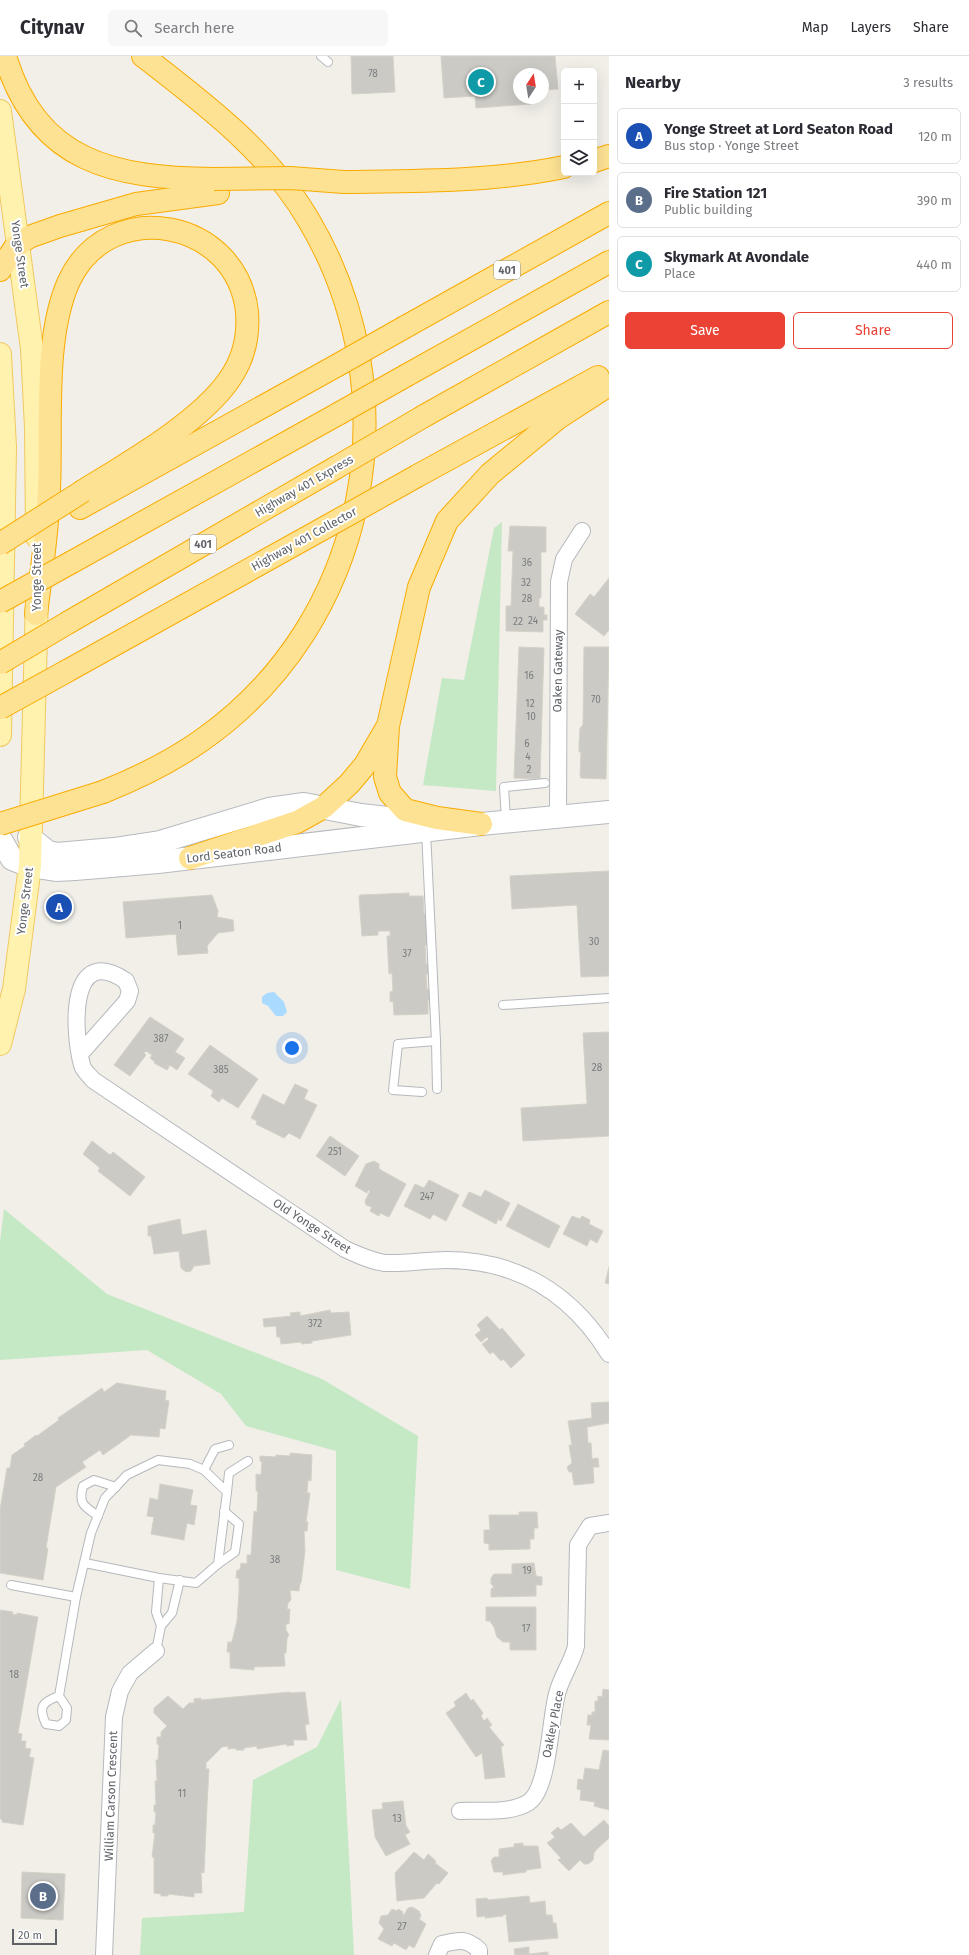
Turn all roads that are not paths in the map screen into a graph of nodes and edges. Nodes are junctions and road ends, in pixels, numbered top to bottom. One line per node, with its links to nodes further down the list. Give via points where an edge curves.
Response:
1 (5, 56): 9 (highway, via 17,89 35,117 58,140 85,158 115,170)
2 (143, 56): 33 (highway, bridge, via 216,113 250,145 294,196 318,236 338,279 354,330 363,382 365,453 354,518 340,560 321,603 289,654 249,700 204,739 152,771 103,792)
3 (321, 56): 4 (lane)
4 (328, 62)
5 (0, 111): 11 (main road, Yonge Street)
6 (609, 156): 7 (highway)
7 (597, 160)
8 (561, 167): 9 (highway, bridge, via 459,179 344,182 290,178)
9 (216, 186): 11 (highway, via 113,209 39,233)
10 (609, 214): 18 (highway, 401, bridge, via 336,366)
11 (18, 245): 13 (highway); 23 (main road, Yonge Street, via 36,410)
12 (609, 262): 22 (highway, bridge)
13 (0, 270)
14 (609, 312): 24 (highway, Highway 401 Express / 401, bridge, via 424,416)
15 (0, 354): 27 (main road, via 5,447)
16 (609, 371): 25 (highway, Highway 401 Collector, bridge)
17 (609, 385): 26 (highway, via 558,418 490,474 447,521 419,587)
18 (81, 499): 20 (highway, bridge); 21 (highway, 401); 23 (highway, via 198,413 227,384 241,360 248,326 240,282 219,254 199,239 171,229 150,228 132,230 107,240 79,265 64,295 57,322 53,356 50,491)
19 (582, 531): 31 (street, Oaken Gateway, via 564,559 559,582)
20 (0, 544)
21 (0, 548)
22 (0, 602)
23 (36, 614): 36 (main road, Yonge Street)
24 (0, 663)
25 (0, 708)
26 (388, 726): 29 (highway, via 361,770); 34 (highway, via 385,777 390,793 398,803 405,810 418,814)
27 (0, 734)
28 (545, 783): 32 (lane, via 504,787)
29 (324, 807): 34 (street, Lord Seaton Road, via 361,815 421,822); 36 (street, Lord Seaton Road, via 304,804 269,809 160,842 114,849 58,854 48,852); 38 (highway, via 297,822)
30 (609, 812): 31 (street, Lord Seaton Road)
31 (558, 817): 32 (street, Lord Seaton Road)
32 (506, 822): 34 (street, Lord Seaton Road)
33 (0, 824)
34 (481, 824): 35 (street, Lord Seaton Road)
35 (426, 830): 38 (street, Lord Seaton Road); 42 (lane)
36 (29, 837): 39 (main road, Yonge Street)
37 (0, 838): 39 (street, Lord Seaton Road, via 12,859)
38 (190, 858): 39 (street, Lord Seaton Road, via 56,870)
39 (30, 866): 43 (main road, Yonge Street, via 14,988)
40 (609, 998): 41 (lane)
41 (503, 1005)
42 (436, 1041): 45 (lane); 46 (lane, via 398,1044 393,1090)
43 (0, 1044)
44 (80, 1054): 44 (street, Old Yonge Street, via 77,1029 78,994 83,982 91,973 106,970 126,981 130,991 127,1001); 47 (street, Old Yonge Street, via 82,1066 93,1080 345,1249 384,1262 447,1260 485,1263 524,1274 568,1304 592,1330)
45 (437, 1088)
46 (422, 1092)
47 (609, 1354)
48 (229, 1445): 50 (lane, via 215,1449)
49 (248, 1461): 52 (lane, via 229,1473)
50 (204, 1470): 51 (lane, via 190,1464 158,1460 127,1475); 52 (lane)
51 (116, 1487): 54 (lane, via 105,1498); 54 (lane, via 94,1480 83,1486 80,1497 84,1506)
52 (227, 1492): 53 (lane)
53 (224, 1511): 57 (lane); 57 (lane, via 239,1524 235,1552)
54 (98, 1516): 56 (lane, via 91,1533)
55 (609, 1523): 65 (street, Oakley Place, via 590,1526 578,1545 576,1646 557,1692 542,1780 536,1796 515,1808)
56 (85, 1563): 58 (lane); 61 (lane)
57 (218, 1564): 59 (lane, via 196,1583)
58 (159, 1578): 59 (lane); 62 (lane, via 156,1612)
59 (180, 1580): 62 (lane, via 172,1613)
60 (11, 1585): 61 (lane)
61 (76, 1597): 64 (lane)
62 (161, 1626): 63 (lane)
63 (156, 1651): 66 (street, William Carson Crescent, via 130,1673 120,1691 114,1717)
64 (58, 1696)
65 (460, 1810)
66 (104, 1955)
67 (437, 1955): 68 (street, via 442,1944 458,1940 471,1942 479,1950)
68 (480, 1955)

